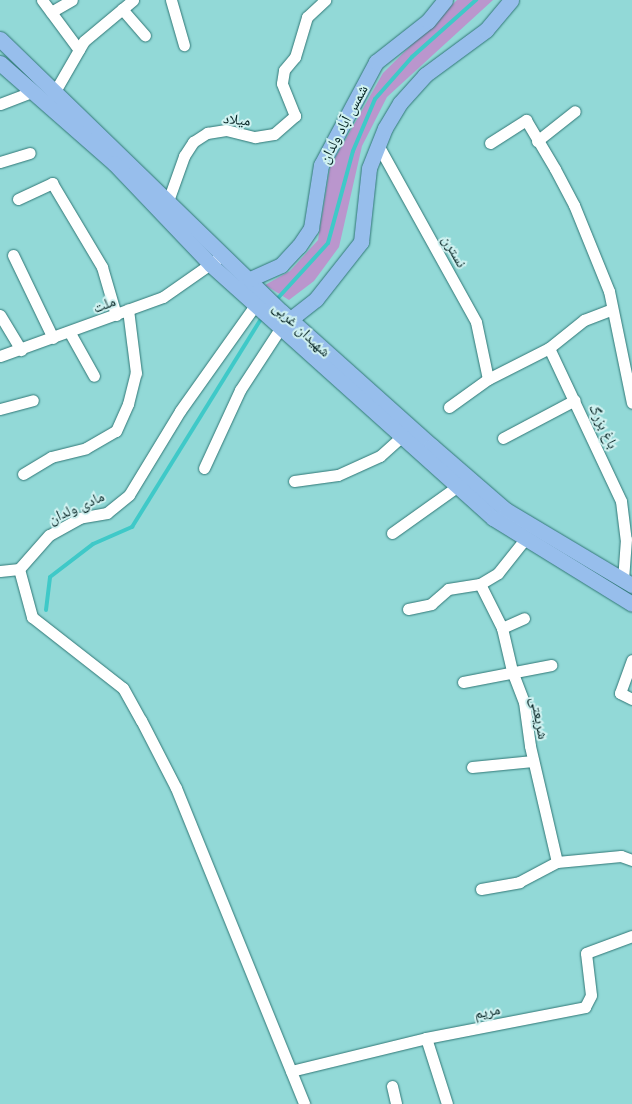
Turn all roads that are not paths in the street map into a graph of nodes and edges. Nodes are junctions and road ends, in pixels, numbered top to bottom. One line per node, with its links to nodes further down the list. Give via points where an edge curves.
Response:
1 (42, 0): 9 (street)
2 (72, 0): 9 (street)
3 (133, 0): 8 (street)
4 (171, 0): 12 (street)
5 (325, 0): 25 (street, میلاد, via 307,17 295,57 284,70 282,83 295,116 274,134 255,136 226,130 207,133 184,156)
6 (445, 0): 29 (main road, شمس آباد ولدان, via 428,21 376,62 321,165 311,228 299,246 280,265)
7 (511, 0): 21 (main road, via 486,30 425,74 400,103)
8 (122, 9): 10 (street); 13 (street, via 84,41)
9 (51, 12): 13 (street)
10 (145, 35)
11 (0, 39): 16 (main road, شهیدان غربی)
12 (184, 44)
13 (79, 50): 16 (street)
14 (0, 63): 15 (main road, شهیدان غربی)
15 (32, 92): 17 (street); 28 (main road, شهیدان غربی, via 114,163)
16 (54, 92): 25 (main road, شهیدان غربی)
17 (0, 104)
18 (575, 111): 19 (street)
19 (537, 141): 20 (street, via 526,120); 31 (street, via 574,205 609,290)
20 (490, 143)
21 (378, 145): 35 (main road, via 369,168 361,242 316,299); 42 (street, نسترن, via 476,322)
22 (30, 153): 23 (street)
23 (0, 162)
24 (18, 199): 34 (street, via 52,183 102,267)
25 (168, 201): 26 (main road, شهیدان غربی)
26 (223, 254): 28 (street, ملت); 29 (main road, شهیدان غربی)
27 (13, 255): 37 (street)
28 (211, 265): 30 (main road, شهیدان غربی); 32 (street, ملت, via 164,297)
29 (250, 279): 35 (main road, شهیدان غربی)
30 (256, 304): 35 (main road, شهیدان غربی); 58 (street, مادی ولدان, via 180,411 129,495 107,513 80,518 49,535)
31 (612, 309): 38 (street, via 584,320); 43 (street)
32 (128, 310): 34 (street, ملت); 52 (street, via 136,373 128,404 116,431 86,448 51,457)
33 (0, 315): 39 (street)
34 (116, 315): 36 (street, ملت)
35 (285, 323): 49 (main road, شهیدان غربی); 51 (street, via 240,390); 60 (main road, شهیدان غربی, via 506,510)
36 (70, 332): 37 (street, ملت); 41 (street)
37 (53, 338): 39 (street, ملت)
38 (549, 348): 42 (street); 45 (street, باغ بزرگ)
39 (20, 350): 40 (street, ملت)
40 (0, 356)
41 (94, 376)
42 (488, 379): 47 (street)
43 (630, 390): 46 (street)
44 (33, 400): 48 (street)
45 (575, 400): 50 (street); 55 (street, باغ بزرگ)
46 (632, 403)
47 (448, 407)
48 (0, 409)
49 (403, 435): 53 (street, via 380,456 338,475); 54 (main road, شهیدان غربی)
50 (503, 438)
51 (204, 468)
52 (22, 474)
53 (294, 481)
54 (458, 486): 56 (street); 57 (main road, شهیدان غربی, via 493,518)
55 (627, 499): 60 (street, باغ بزرگ)
56 (392, 533)
57 (525, 539): 61 (street, via 498,573); 62 (main road, شهیدان غربی)
58 (19, 569): 59 (street); 78 (street, via 32,617 123,688 141,720 176,788)
59 (0, 572)
60 (628, 582)
61 (480, 584): 63 (street, via 448,589 431,604); 65 (street, شریعتی)
62 (632, 604)
63 (408, 609)
64 (524, 618): 65 (street)
65 (502, 628): 68 (street, شریعتی)
66 (632, 660): 70 (street, via 620,693)
67 (551, 665): 68 (street)
68 (512, 671): 69 (street); 71 (street, شریعتی, via 528,718)
69 (463, 682)
70 (632, 699)
71 (533, 761): 72 (street); 74 (street, شریعتی)
72 (472, 767)
73 (632, 860): 74 (street, via 621,856)
74 (557, 862): 75 (street, via 519,882)
75 (481, 889)
76 (632, 936): 77 (street, مریم, via 586,953 591,995 585,1007)
77 (426, 1038): 78 (street, مریم); 82 (street)
78 (291, 1071): 80 (street)
79 (392, 1086): 81 (street)
80 (304, 1104)
81 (396, 1104)
82 (447, 1104)

